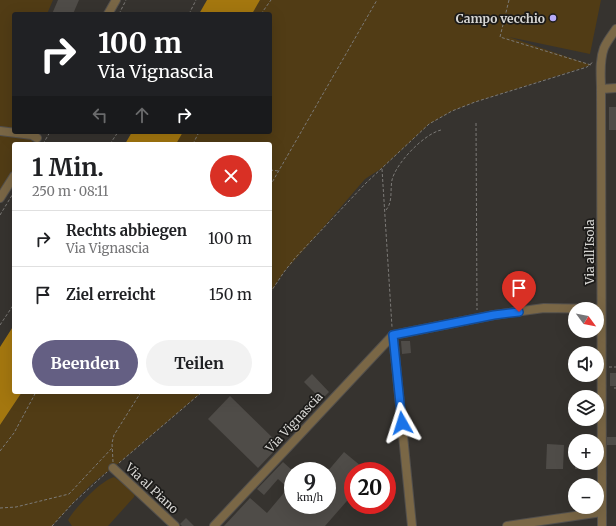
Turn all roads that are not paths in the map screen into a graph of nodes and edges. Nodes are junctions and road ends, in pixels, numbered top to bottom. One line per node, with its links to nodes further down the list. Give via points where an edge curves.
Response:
1 (116, 0): 2 (street)
2 (109, 12)
3 (616, 29): 5 (street, Via all'Isola, via 603,52)
4 (616, 88): 5 (street)
5 (601, 90): 12 (street, Via all'Isola)
6 (0, 131): 7 (street)
7 (12, 132)
8 (24, 134): 9 (street)
9 (37, 138)
10 (12, 179): 11 (street)
11 (0, 198)
12 (601, 302)
13 (568, 308): 14 (street, via 544,308 477,318)
14 (393, 335): 21 (street, Via Vignascia); 22 (street)
15 (601, 338): 17 (street, Via all'Isola)
16 (114, 468): 20 (street, Via al Piano)
17 (602, 478)
18 (588, 514): 23 (street)
19 (602, 514): 24 (street, Via all'Isola)
20 (175, 526)
21 (214, 526)
22 (412, 526)
23 (507, 526)
24 (602, 526)

